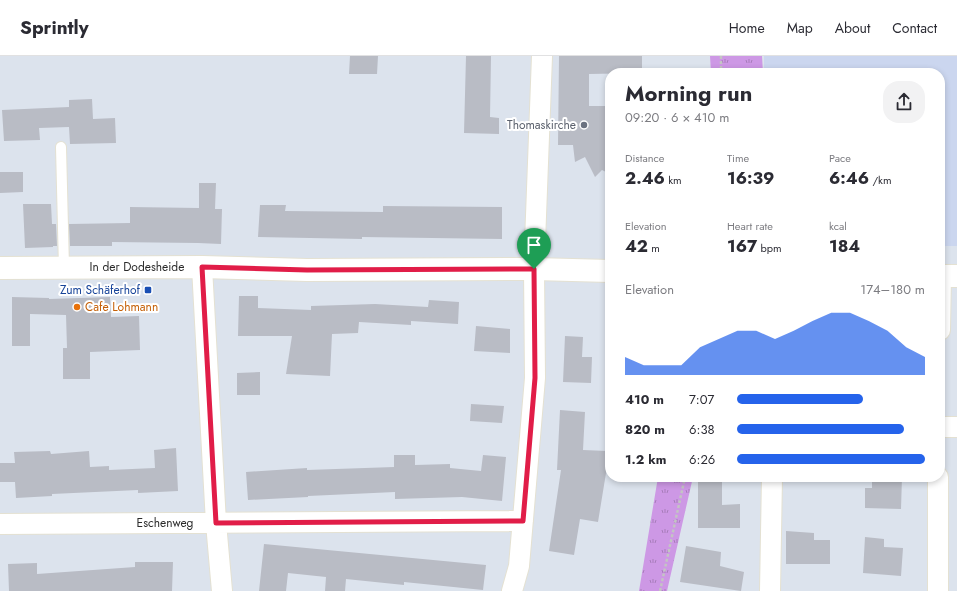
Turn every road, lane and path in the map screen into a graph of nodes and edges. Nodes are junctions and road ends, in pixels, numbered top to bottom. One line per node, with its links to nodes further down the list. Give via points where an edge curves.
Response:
1 (542, 56): 8 (street)
2 (721, 56): 3 (path)
3 (721, 68)
4 (61, 147): 7 (lane)
5 (202, 267): 7 (street, In der Dodesheide); 8 (street, In der Dodesheide, via 307,270); 16 (street)
6 (0, 268): 7 (street, In der Dodesheide)
7 (64, 268)
8 (534, 269): 9 (street, In der Dodesheide); 15 (street, via 535,378)
9 (605, 271)
10 (945, 427): 11 (street)
11 (957, 427)
12 (684, 482): 20 (path)
13 (772, 482): 21 (street)
14 (938, 482): 22 (street)
15 (523, 521): 16 (street, Eschenweg); 19 (street, via 518,566)
16 (216, 523): 17 (street, Eschenweg); 18 (street)
17 (0, 524)
18 (222, 591)
19 (512, 591)
20 (660, 591)
21 (770, 591)
22 (938, 591)

